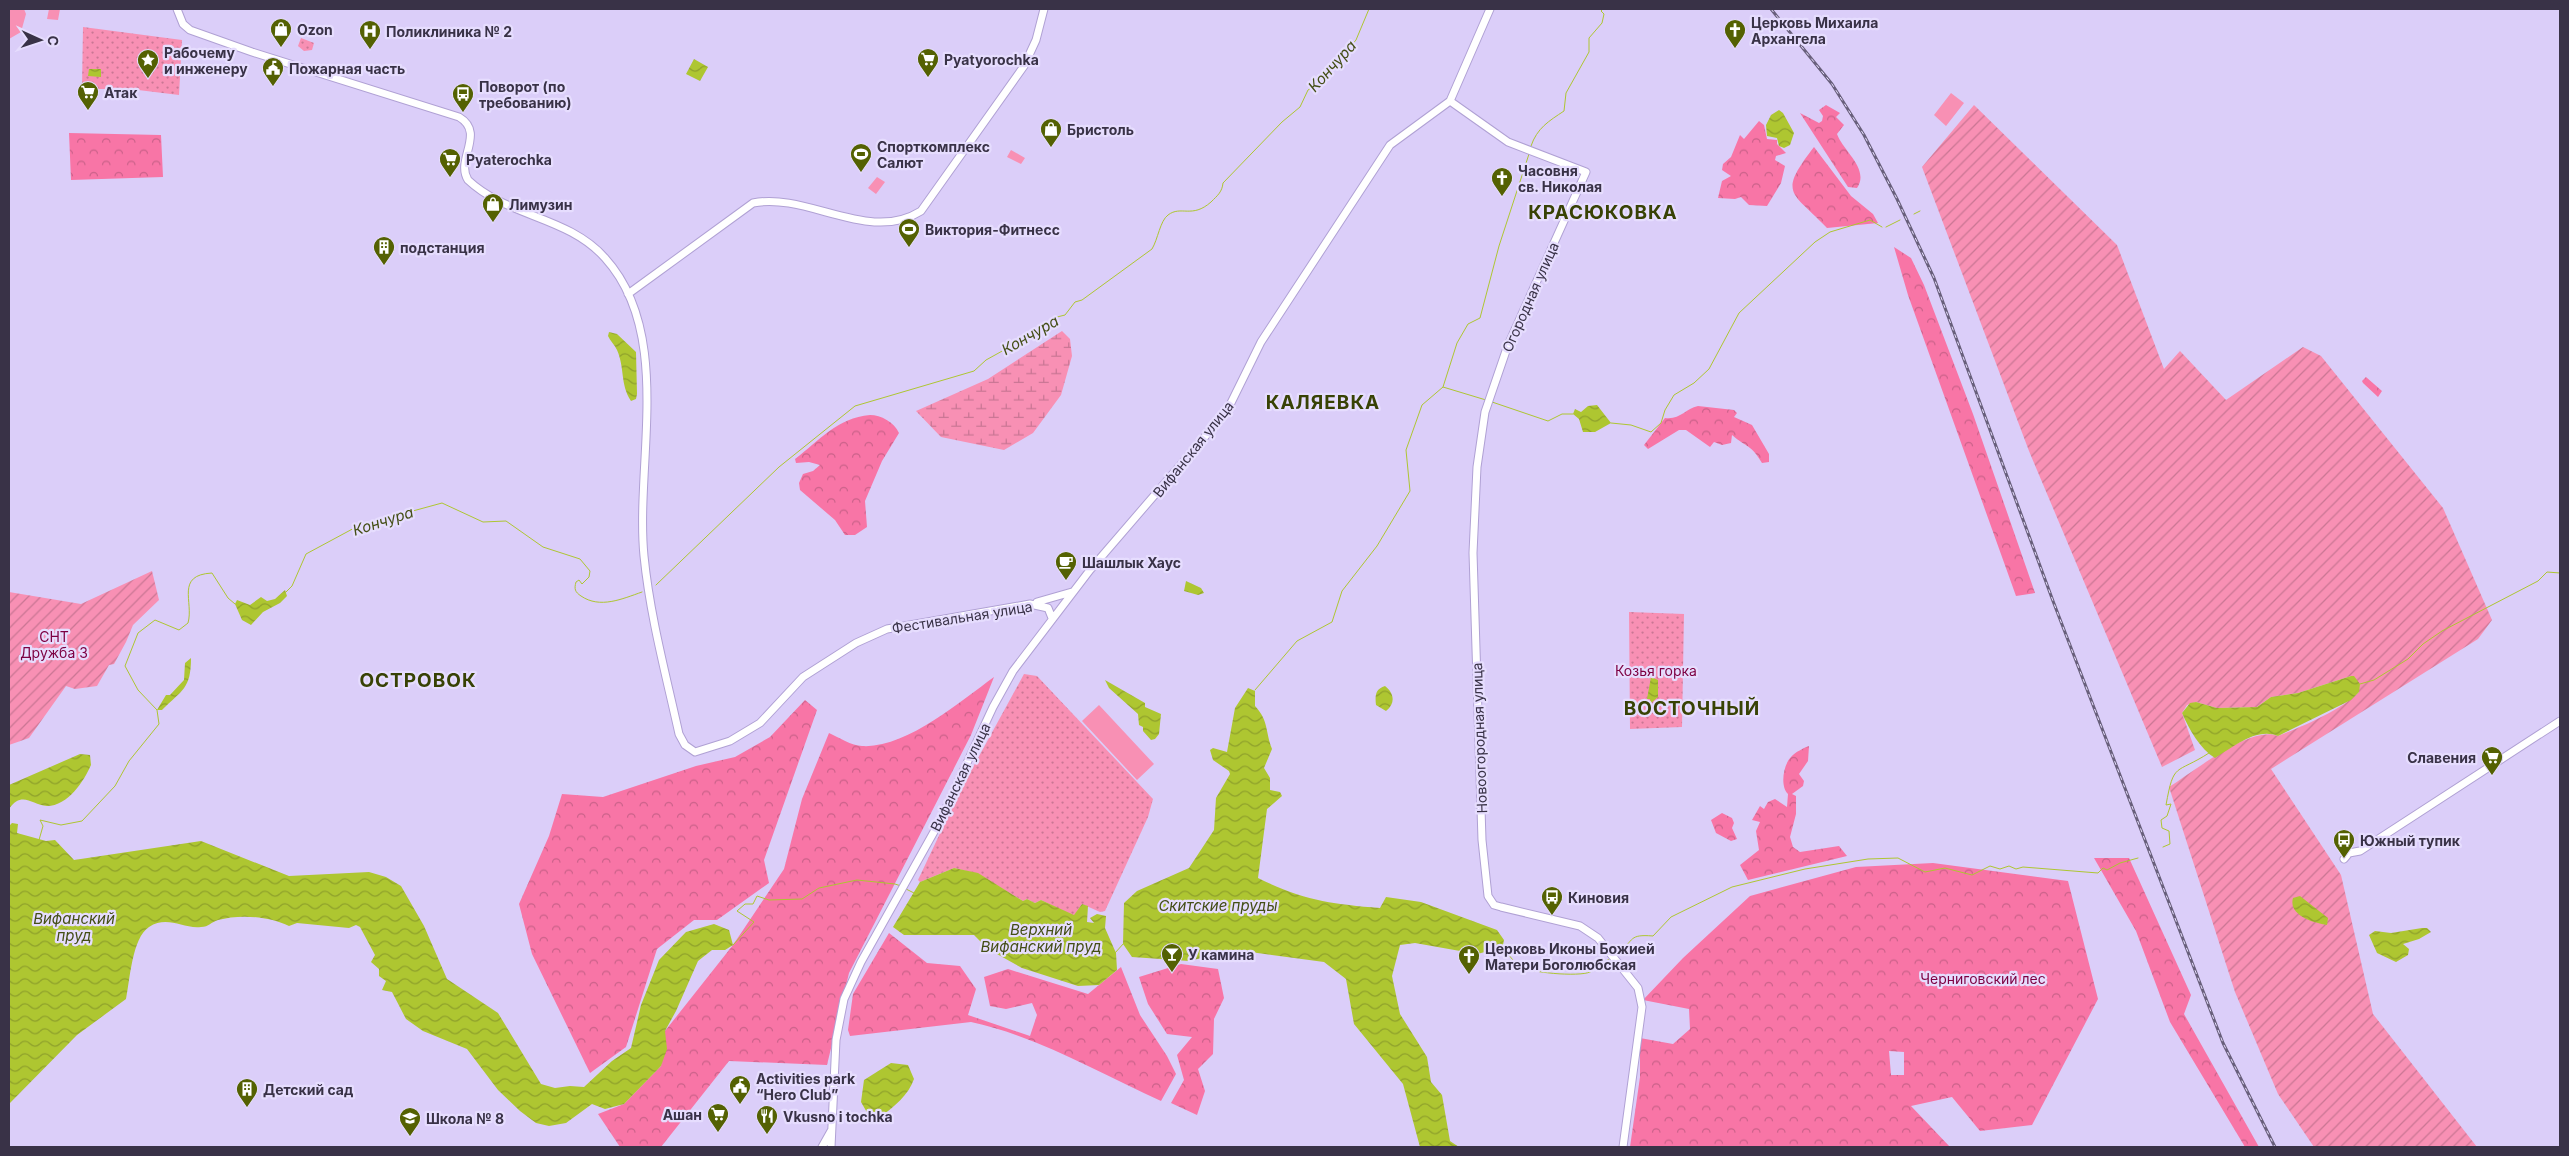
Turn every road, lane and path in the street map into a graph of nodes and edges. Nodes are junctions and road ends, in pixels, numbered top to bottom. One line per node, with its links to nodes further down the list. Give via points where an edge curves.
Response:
1 (177, 9): 5 (main road, via 183,24 190,30 464,119 471,132 464,166 468,180 495,198 582,237 607,259)
2 (1044, 9): 5 (main road, via 1036,40 1024,66 921,211 896,222 868,220 777,202 753,203)
3 (1490, 9): 4 (main road)
4 (1450, 101): 6 (main road, Огородная улица, via 1508,142 1586,172 1508,345); 7 (main road, Вифанская улица, via 1390,145 1261,342 1228,411)
5 (628, 294): 8 (main road, Фестивальная улица, via 645,360 647,404 642,517 646,574 679,734 685,745 695,752 730,741 760,723 803,677 856,643 887,629)
6 (1490, 397): 15 (main road, Новоогородная улица, via 1476,466 1474,554 1482,840 1488,896 1494,905 1501,908 1580,926 1598,938 1638,988 1642,1007)
7 (1074, 591): 8 (main road); 9 (main road, Вифанская улица)
8 (1030, 604): 9 (main road, Фестивальная улица, via 1048,608)
9 (1052, 618): 12 (main road, Вифанская улица, via 1022,658 993,708 940,821 861,962 844,999 836,1040)
10 (2560, 721): 11 (main road)
11 (2344, 859)
12 (832, 1131): 13 (main road); 14 (main road, Вифанская улица)
13 (822, 1147)
14 (831, 1147)
15 (1623, 1147)

